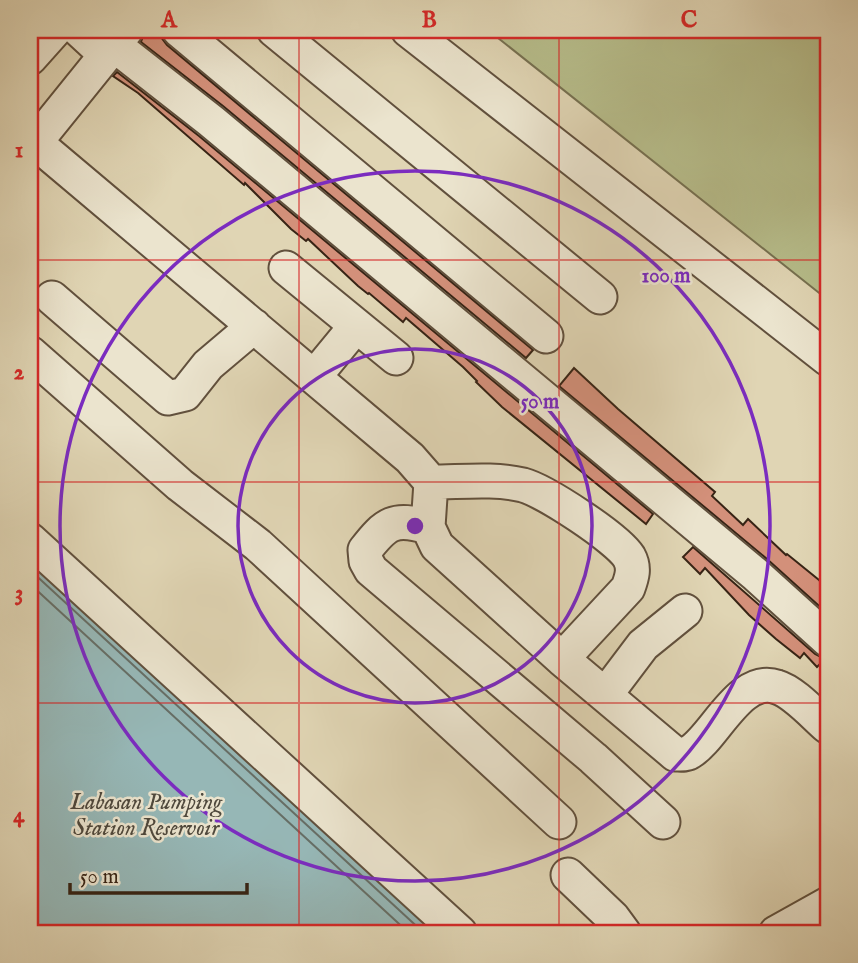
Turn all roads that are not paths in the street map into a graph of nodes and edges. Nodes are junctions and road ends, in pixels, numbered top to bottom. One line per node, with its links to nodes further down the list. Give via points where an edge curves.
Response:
1 (55, 30): 7 (street)
2 (79, 30): 6 (street)
3 (179, 30): 14 (street)
4 (274, 30): 10 (street)
5 (408, 30): 17 (street)
6 (115, 43): 8 (street); 23 (street, via 755,574)
7 (30, 58)
8 (33, 146): 12 (street)
9 (286, 268): 13 (street)
10 (600, 297)
11 (52, 298): 12 (street, via 168,397 185,394 208,365)
12 (254, 326): 18 (street)
13 (356, 326): 16 (street); 18 (street)
14 (545, 336)
15 (30, 353): 27 (street, via 180,485 258,545)
16 (396, 358)
17 (828, 359)
18 (314, 377): 19 (street, via 410,458)
19 (431, 482): 20 (street); 24 (street, via 525,486 597,528 628,555 633,575 628,588)
20 (428, 527): 24 (street, via 438,546); 28 (street, via 398,521 389,524 365,550 371,570)
21 (30, 540): 31 (street)
22 (685, 611): 25 (street, via 643,645)
23 (828, 640)
24 (562, 659): 25 (street)
25 (606, 694): 26 (street, via 675,754 692,751 728,709 753,689 766,686 792,696)
26 (828, 727)
27 (559, 822)
28 (663, 822)
29 (568, 875): 32 (street)
30 (828, 904): 33 (street)
31 (460, 933)
32 (624, 933)
33 (776, 933)

